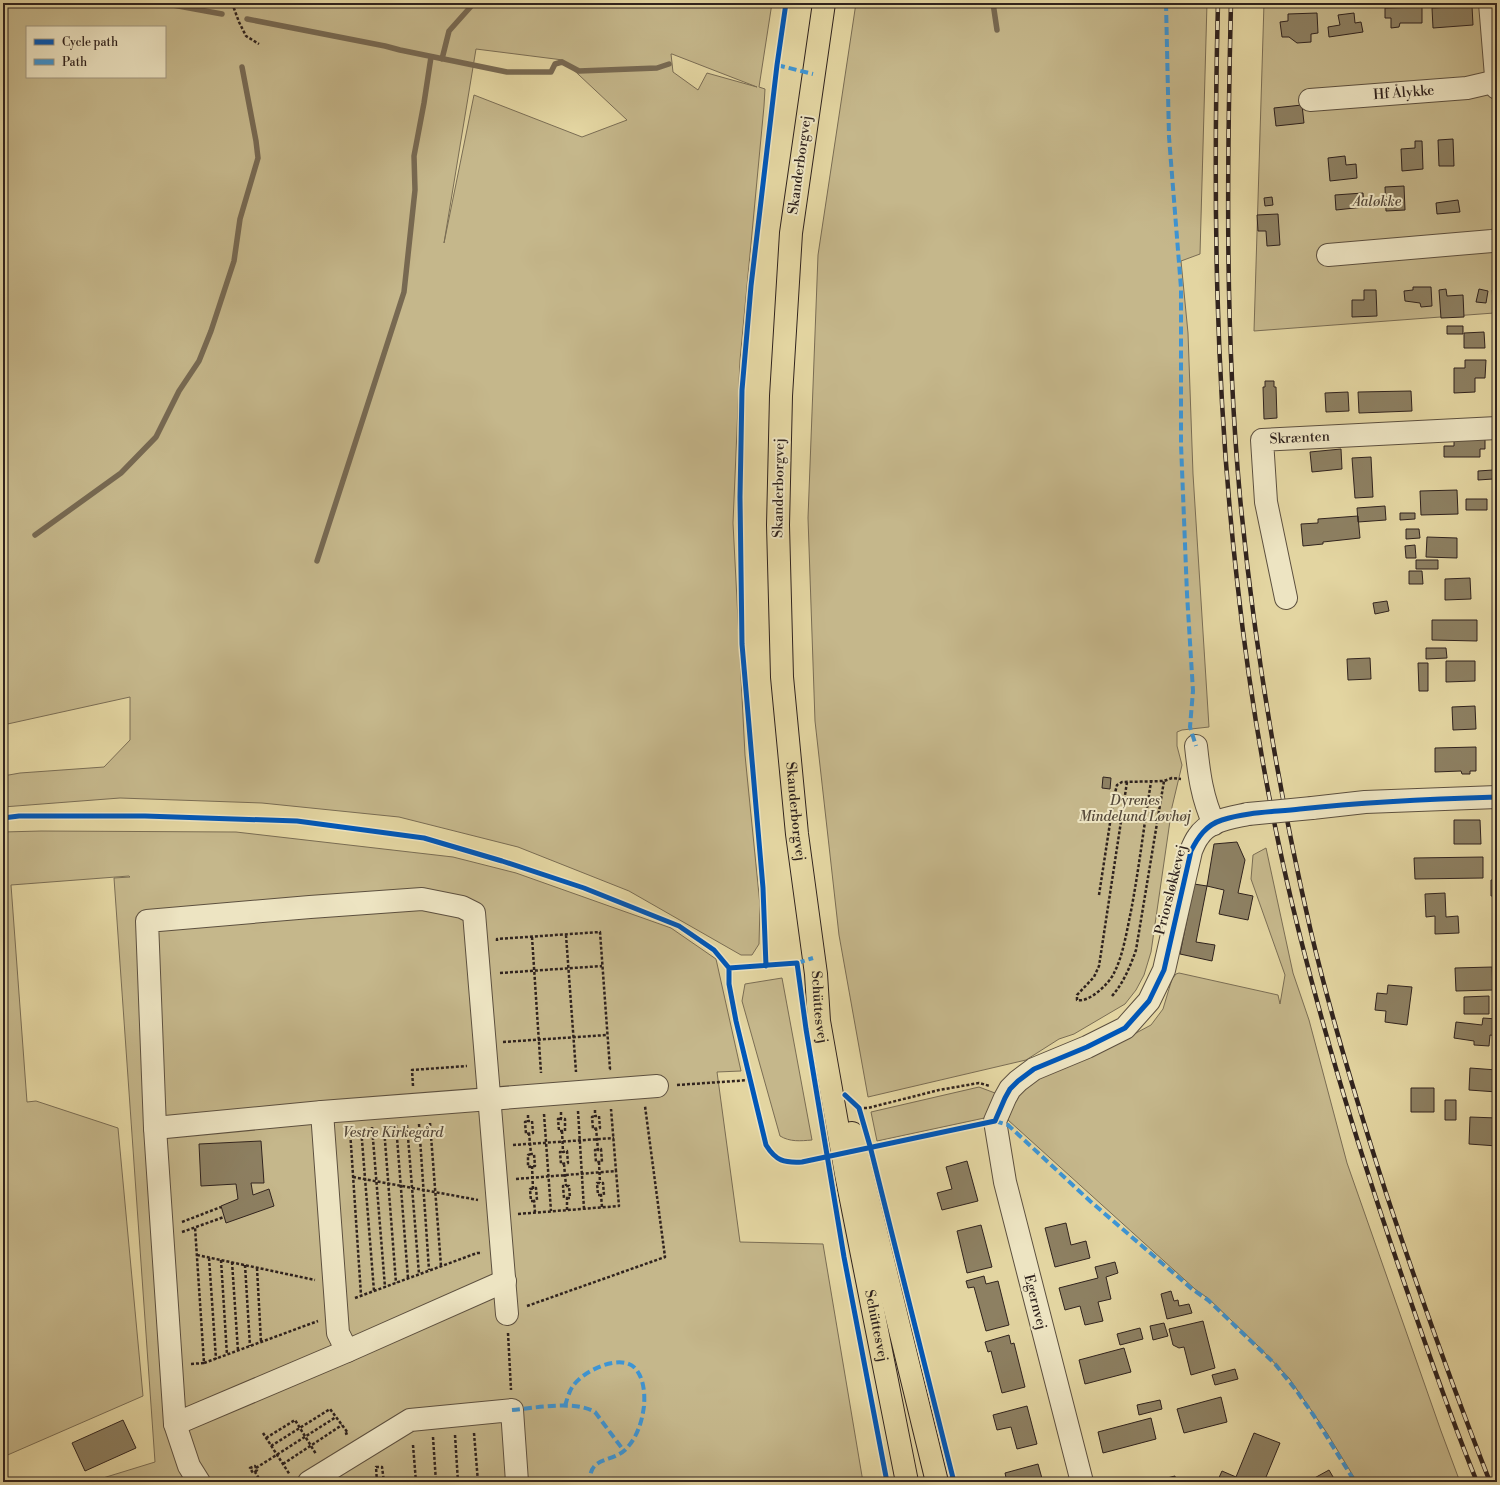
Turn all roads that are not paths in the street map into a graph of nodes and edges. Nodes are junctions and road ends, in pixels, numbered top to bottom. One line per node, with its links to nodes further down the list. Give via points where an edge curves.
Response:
1 (824, 3): 13 (main road, Skanderborgvej, via 791,233 781,396 778,525 782,676 797,834)
2 (1490, 3): 3 (street)
3 (1496, 82): 4 (street); 5 (street, Hf Ålykke, via 1467,88)
4 (1497, 88)
5 (1310, 100)
6 (1497, 240): 7 (street)
7 (1328, 255)
8 (1497, 428): 9 (street, Skrænten, via 1262,440 1266,502)
9 (1286, 598)
10 (1196, 746): 12 (street, via 1204,802)
11 (1497, 797): 12 (street, Priorsløkkevej, bridge, via 1365,802 1248,814)
12 (1214, 824): 17 (street, Priorsløkkevej, via 1198,836 1191,851 1164,970 1149,1001 1125,1028 1034,1069 1018,1081 1010,1089)
13 (816, 974): 26 (main road, Schüttesvej, via 819,1021 844,1166); 27 (main road, Schüttesvej, via 852,1101 850,1123)
14 (657, 1086): 15 (street)
15 (490, 1099): 16 (street, via 417,1114 354,1115); 18 (street, via 495,1050 474,914 462,907 422,899 147,921); 19 (street, via 508,1205 502,1252)
16 (322, 1112): 18 (street); 21 (street, via 322,1282 335,1301 338,1333)
17 (995, 1121): 28 (street, Egernvej, via 1005,1182)
18 (155, 1128): 22 (street)
19 (505, 1281): 20 (street); 21 (street)
20 (507, 1323)
21 (347, 1351): 22 (street)
22 (175, 1424): 24 (street, via 189,1466)
23 (309, 1477): 25 (street, via 410,1420 512,1410)
24 (199, 1482)
25 (517, 1482)
26 (907, 1482)
27 (937, 1482)
28 (1082, 1482)

